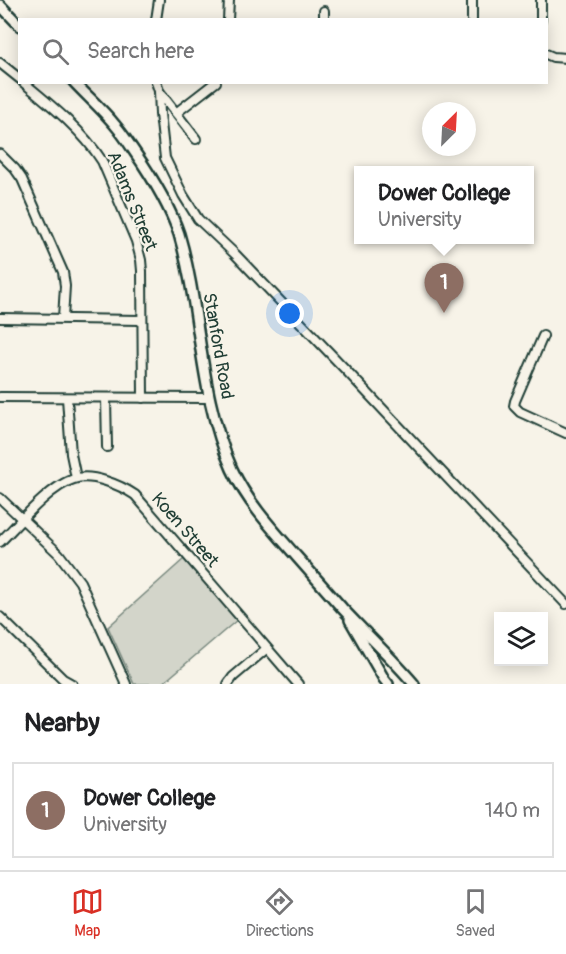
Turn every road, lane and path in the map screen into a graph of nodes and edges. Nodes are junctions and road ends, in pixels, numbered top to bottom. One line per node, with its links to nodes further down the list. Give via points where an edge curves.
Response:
1 (159, 0): 6 (street)
2 (229, 0): 7 (street)
3 (472, 0): 8 (street)
4 (541, 0): 9 (street)
5 (0, 5): 10 (main road)
6 (156, 18)
7 (228, 18)
8 (472, 18)
9 (542, 18)
10 (18, 24)
11 (548, 55): 12 (street)
12 (566, 58)
13 (0, 63): 14 (street)
14 (18, 77)
15 (25, 84): 25 (street, Adams Street, via 78,131 102,161 141,260)
16 (76, 84): 31 (main road, Stanford Road, via 116,125 151,174 172,217 186,264)
17 (157, 84): 19 (street)
18 (213, 84): 20 (street)
19 (159, 91): 20 (street); 38 (street, via 165,158 198,219)
20 (176, 113): 21 (street)
21 (196, 139)
22 (0, 154): 24 (street, via 22,179 63,272)
23 (0, 318): 24 (street)
24 (63, 318): 25 (street)
25 (141, 320): 30 (street, Adams Street)
26 (543, 336): 32 (street, via 514,406)
27 (0, 397): 28 (street)
28 (67, 398): 29 (street); 34 (street, via 70,454)
29 (106, 398): 30 (street); 33 (street)
30 (142, 398): 31 (street)
31 (208, 398): 39 (main road, Stanford Road, via 232,470 245,493)
32 (566, 434)
33 (107, 447)
34 (76, 478): 36 (street, via 48,495); 41 (street, Koen Street, via 99,479 135,495)
35 (0, 498): 36 (street)
36 (21, 520): 37 (street); 43 (street, via 59,554 80,582)
37 (0, 542)
38 (566, 604)
39 (342, 608): 46 (main road, Stanford Road); 47 (main road, Stanford Road)
40 (0, 617): 42 (street)
41 (266, 648): 44 (street); 45 (street, Koen Street)
42 (72, 684)
43 (126, 684)
44 (228, 684)
45 (298, 684)
46 (388, 684)
47 (414, 684)

